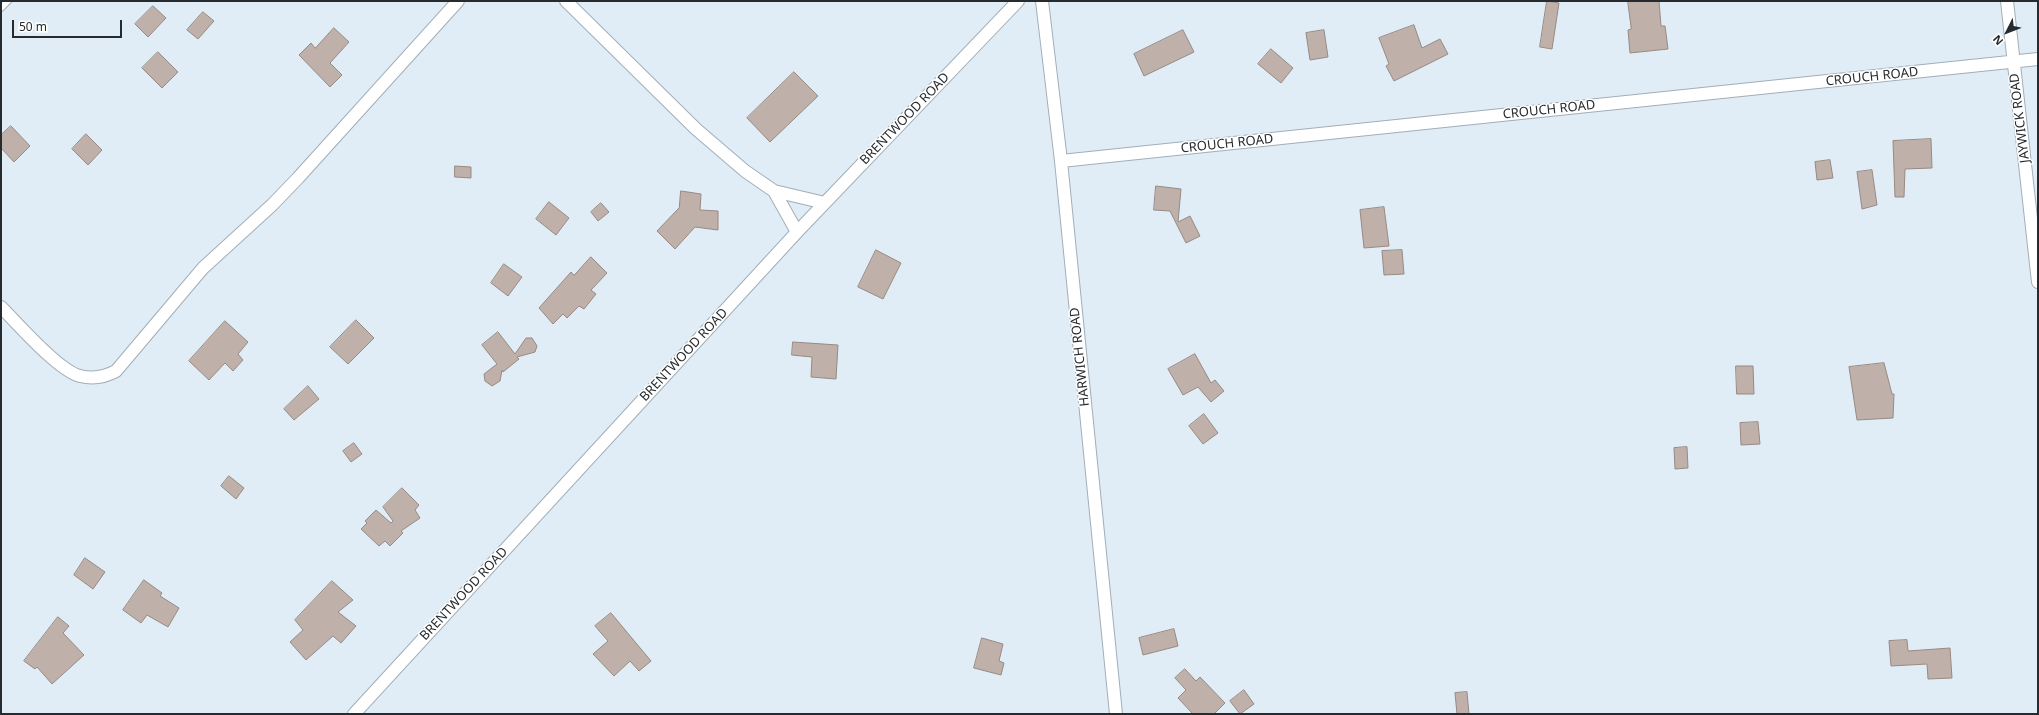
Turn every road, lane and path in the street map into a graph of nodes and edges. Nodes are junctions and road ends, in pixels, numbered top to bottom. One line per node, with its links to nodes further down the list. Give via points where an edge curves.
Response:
1 (8, 1): 7 (lane)
2 (458, 1): 15 (street, via 298,178 203,268 116,371 94,378 79,376 67,370)
3 (566, 1): 11 (street, via 696,129 745,172)
4 (1018, 1): 12 (street, BRENTWOOD ROAD)
5 (1042, 1): 10 (street, HARWICH ROAD)
6 (2008, 1): 9 (street, JAYWICK ROAD)
7 (1, 8)
8 (2038, 59): 9 (street, CROUCH ROAD)
9 (2014, 61): 10 (street, CROUCH ROAD); 14 (street, JAYWICK ROAD)
10 (1061, 161): 17 (street, HARWICH ROAD)
11 (774, 191): 12 (street); 13 (street)
12 (825, 203): 13 (street, BRENTWOOD ROAD)
13 (797, 232): 16 (street, BRENTWOOD ROAD)
14 (2038, 282)
15 (1, 307)
16 (354, 714)
17 (1116, 714)

